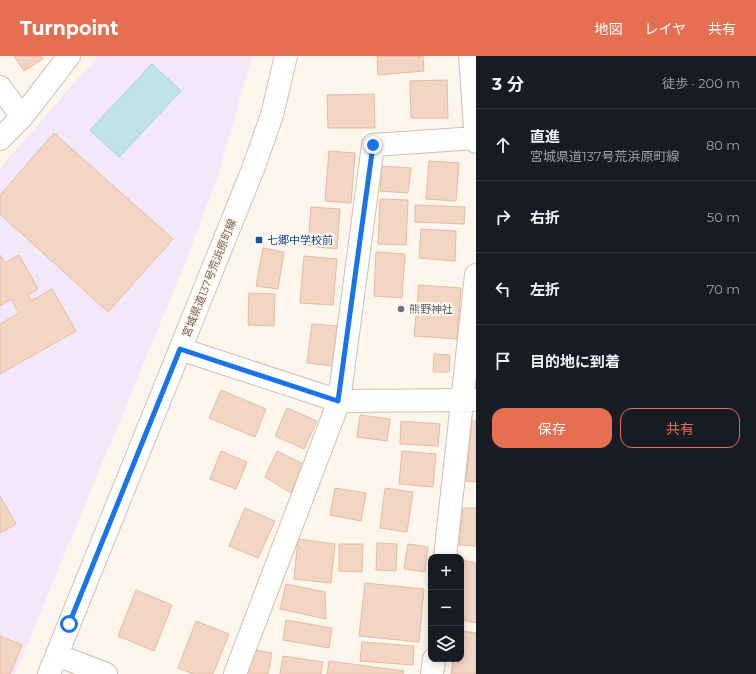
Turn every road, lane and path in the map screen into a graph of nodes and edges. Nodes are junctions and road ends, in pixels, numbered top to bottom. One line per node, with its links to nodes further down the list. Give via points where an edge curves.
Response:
1 (69, 56): 6 (street)
2 (286, 56): 11 (street, 宮城県道137号荒浜原町線, via 272,115 253,169)
3 (470, 56): 5 (street)
4 (0, 87): 6 (street)
5 (474, 88): 7 (street)
6 (22, 117): 8 (street)
7 (476, 138): 9 (street); 13 (street, via 373,145)
8 (0, 140)
9 (476, 142)
10 (476, 275): 12 (street)
11 (180, 349): 13 (street); 16 (street, 宮城県道137号荒浜原町線)
12 (469, 400): 13 (street); 14 (street)
13 (338, 401): 18 (street)
14 (445, 554)
15 (434, 662): 19 (street)
16 (53, 664): 17 (street)
17 (106, 674)
18 (235, 674)
19 (432, 674)

